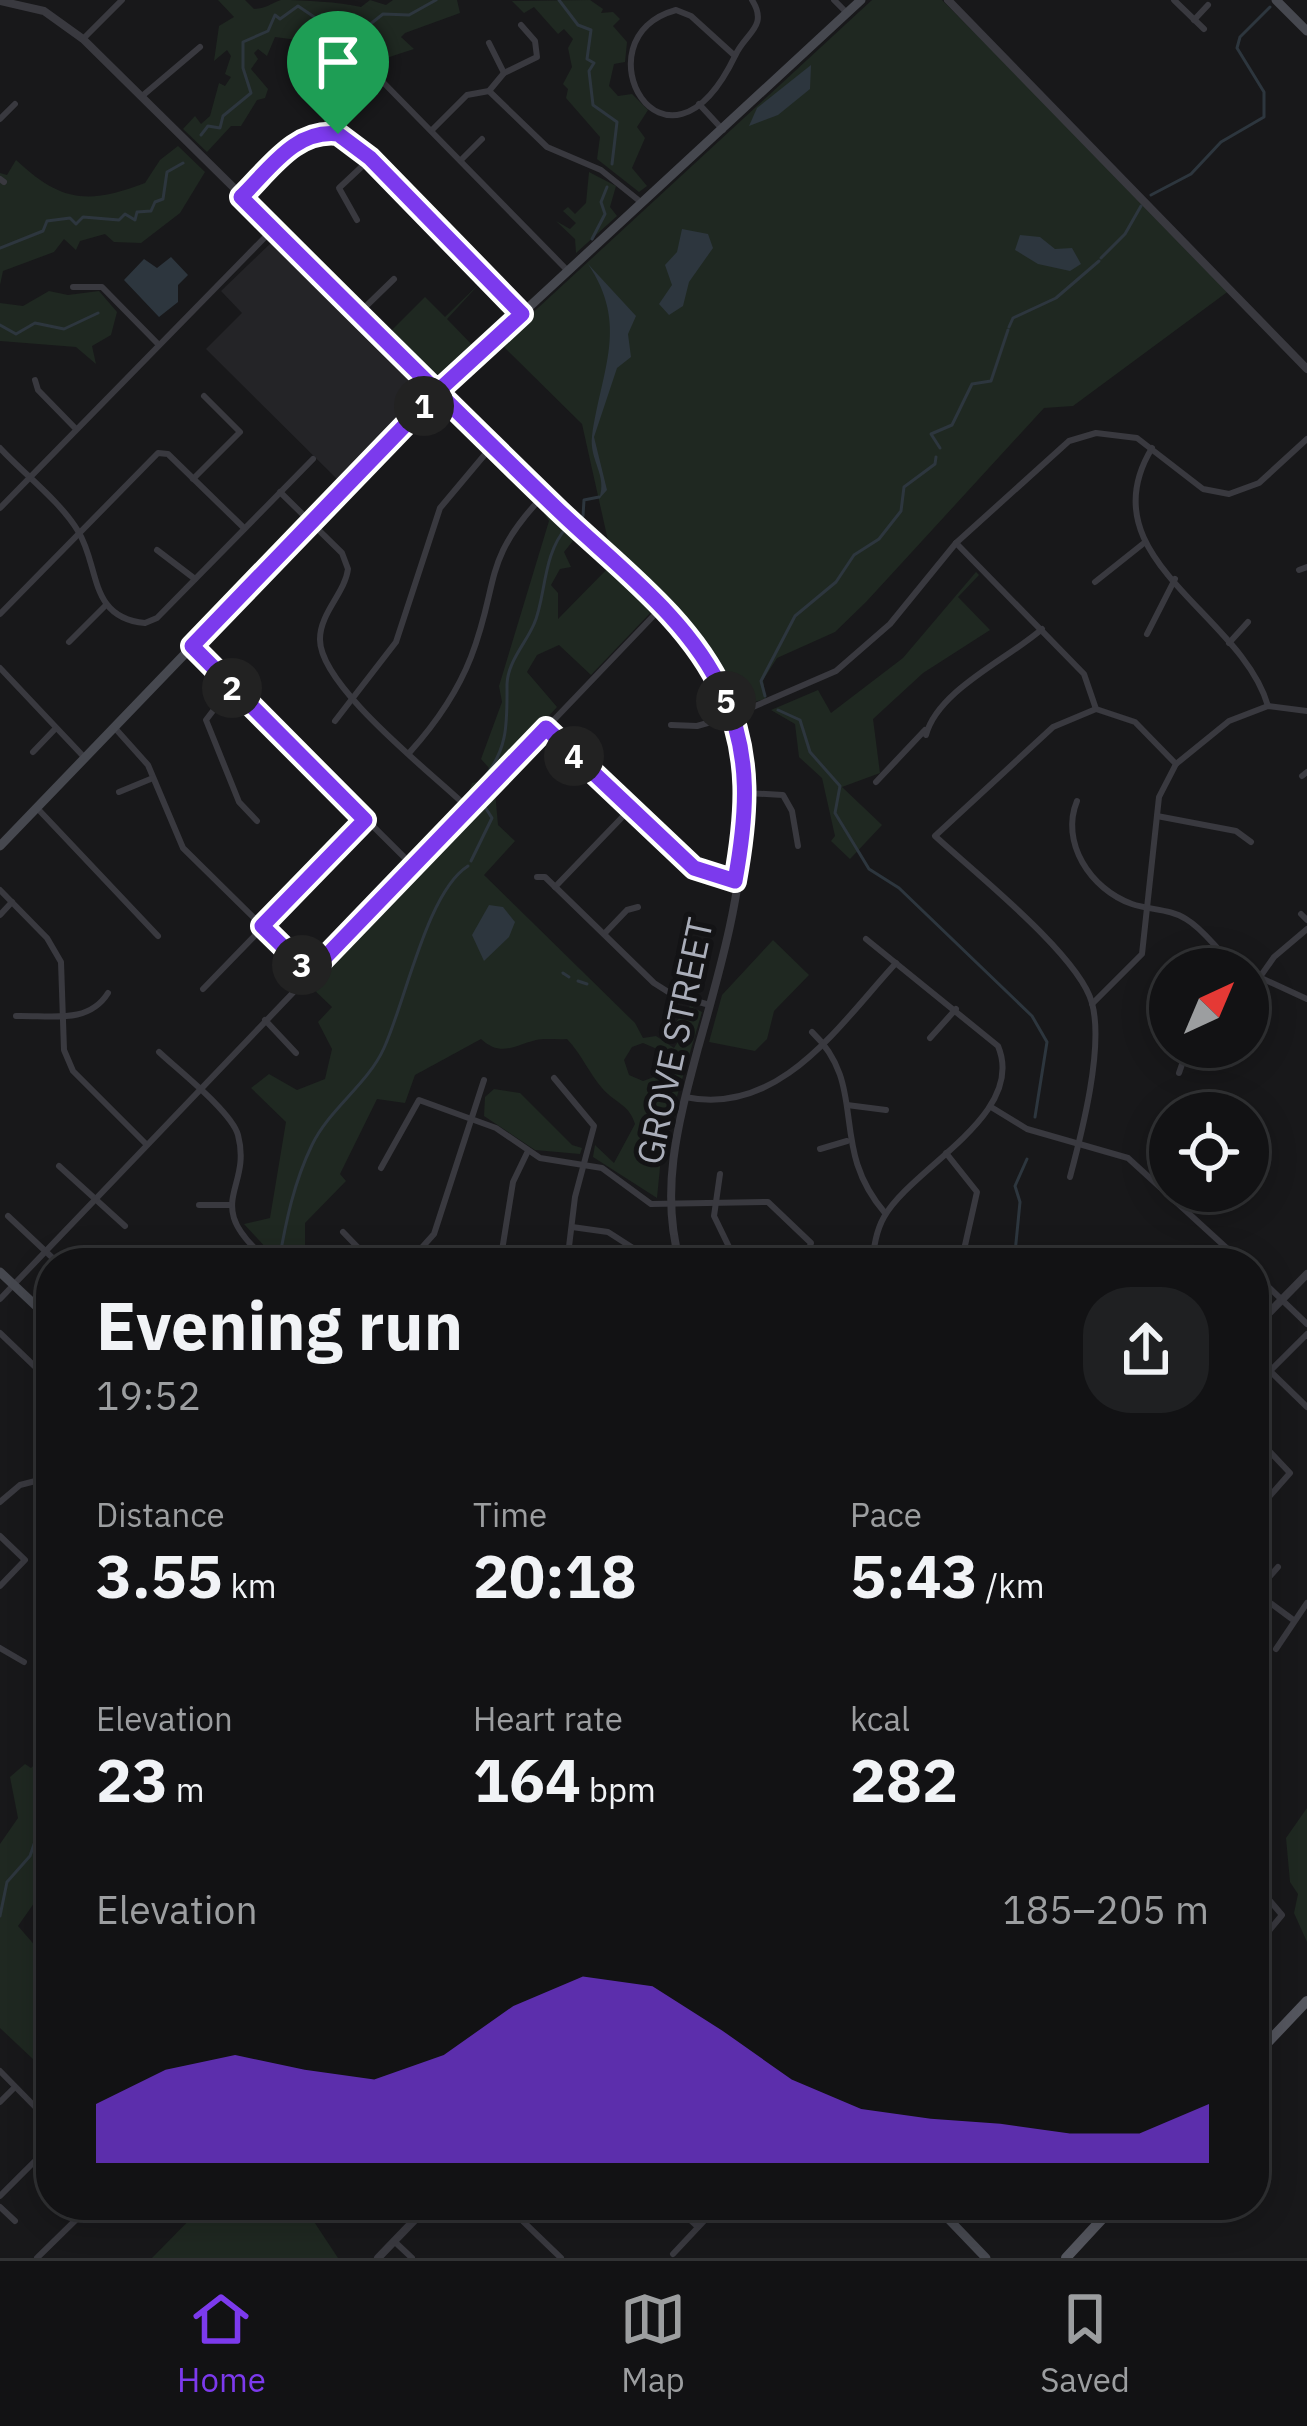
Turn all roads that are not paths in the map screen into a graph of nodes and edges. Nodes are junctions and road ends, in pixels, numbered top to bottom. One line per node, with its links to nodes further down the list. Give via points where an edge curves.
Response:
1 (122, 0): 15 (street)
2 (752, 0): 18 (street, via 760,16)
3 (834, 0): 10 (street)
4 (861, 0): 10 (main road)
5 (948, 0): 43 (street)
6 (1174, 0): 11 (street)
7 (1276, 0): 14 (main road)
8 (0, 1): 15 (street, GROVE STREET, via 44,11)
9 (1208, 5): 11 (street)
10 (847, 14): 28 (main road)
11 (1194, 20): 13 (street)
12 (521, 25): 19 (street, via 536,41 537,57)
13 (1204, 29)
14 (1307, 31)
15 (83, 39): 22 (street, GROVE STREET)
16 (489, 43): 19 (street)
17 (200, 47): 22 (street)
18 (735, 56): 24 (street); 24 (street, via 676,10 634,41 631,79 660,115 676,119)
19 (505, 73): 21 (street)
20 (376, 75): 27 (street)
21 (490, 92): 27 (street, via 467,95); 34 (street, via 547,147 601,170)
22 (141, 98): 33 (street, GROVE STREET)
23 (15, 104): 25 (street)
24 (699, 104): 28 (street)
25 (0, 119)
26 (328, 119): 29 (street)
27 (433, 129): 32 (street)
28 (723, 130): 34 (main road)
29 (324, 133): 31 (street); 33 (street, via 298,141)
30 (482, 139): 32 (street)
31 (370, 158): 35 (street, via 339,188); 41 (street)
32 (462, 159): 37 (street)
33 (241, 197): 36 (street, GROVE STREET)
34 (642, 203): 37 (main road)
35 (357, 220)
36 (273, 229): 40 (street, GROVE STREET); 42 (street)
37 (568, 271): 41 (main road)
38 (394, 279): 40 (street)
39 (73, 287): 42 (street, via 103,287)
40 (359, 313): 45 (street, GROVE STREET)
41 (522, 314): 45 (main road)
42 (160, 345): 47 (street)
43 (1307, 369)
44 (35, 380): 47 (street)
45 (437, 392): 49 (street, GROVE STREET); 58 (main road)
46 (204, 396): 54 (street, via 240,432)
47 (76, 429): 53 (street)
48 (1307, 439): 51 (street, via 1259,483 1229,494 1203,489)
49 (492, 446): 56 (street, GROVE STREET); 78 (street, via 440,508 396,643)
50 (0, 448): 53 (street)
51 (1152, 448): 61 (street, via 1114,433 1069,442); 62 (street, via 1132,497)
52 (313, 459): 55 (street)
53 (28, 478): 57 (street); 60 (street)
54 (194, 479): 59 (street); 60 (street, via 163,453 153,456)
55 (280, 492): 58 (street); 59 (street)
56 (543, 496): 68 (street, GROVE STREET); 89 (street, via 505,539 471,658 450,702)
57 (0, 508)
58 (312, 523): 75 (main road); 78 (street, via 348,568 320,641 326,663)
59 (244, 528): 64 (street)
60 (79, 532): 67 (street); 69 (street)
61 (956, 543): 71 (street); 82 (street, via 890,625 836,671)
62 (1144, 543): 65 (street); 66 (street)
63 (158, 550): 64 (street)
64 (195, 579): 67 (street, via 145,623)
65 (1175, 579): 72 (street); 74 (street)
66 (1095, 582)
67 (106, 605): 73 (street)
68 (660, 609): 82 (street, GROVE STREET, via 703,657); 87 (street)
69 (0, 614)
70 (1248, 622): 74 (street)
71 (1042, 628): 80 (street, via 1090,683); 93 (street, via 953,698)
72 (1147, 634)
73 (69, 642)
74 (1229, 644): 79 (street, via 1256,675)
75 (192, 646): 77 (street); 85 (main road)
76 (0, 668): 86 (street)
77 (231, 687): 101 (street); 102 (street, via 206,720 239,802)
78 (355, 699): 83 (street); 89 (street)
79 (1268, 706): 81 (street); 91 (street, via 1214,729)
80 (1096, 709): 91 (street, via 1135,722); 128 (street, via 1053,727 935,836 1026,919)
81 (1307, 711)
82 (732, 716): 84 (street); 95 (street, GROVE STREET)
83 (335, 721)
84 (671, 725)
85 (114, 727): 90 (main road); 92 (street)
86 (56, 728): 88 (street); 90 (street)
87 (546, 728): 97 (street); 99 (street)
88 (33, 752)
89 (410, 752): 99 (street)
90 (84, 758): 98 (main road)
91 (1176, 764): 100 (street)
92 (153, 778): 94 (street); 115 (street, via 183,848)
93 (875, 782)
94 (119, 792)
95 (747, 793): 105 (street, via 783,795); 108 (street, GROVE STREET)
96 (1077, 801): 112 (street, via 1073,849 1107,887)
97 (632, 806): 108 (street, via 694,868); 109 (street)
98 (37, 808): 104 (main road); 118 (street)
99 (468, 808): 106 (street)
100 (1157, 816): 103 (street, via 1236,831); 112 (street)
101 (365, 820): 106 (street); 115 (street)
102 (257, 821)
103 (1251, 842)
104 (0, 846)
105 (798, 846)
106 (413, 866): 123 (street)
107 (537, 878): 109 (street)
108 (735, 881): 129 (street, GROVE STREET)
109 (556, 887): 117 (street)
110 (0, 890): 111 (street)
111 (12, 902): 114 (street); 131 (street, via 58,956)
112 (1146, 907): 120 (street, via 1190,921); 128 (street, via 1142,954)
113 (638, 908): 117 (street)
114 (0, 915)
115 (262, 926): 123 (street); 125 (street)
116 (1307, 929): 122 (street)
117 (604, 934): 129 (street, via 663,989)
118 (158, 936)
119 (866, 939): 121 (street)
120 (1220, 948)
121 (897, 962): 130 (street); 136 (street)
122 (1269, 965)
123 (310, 973): 133 (street)
124 (1269, 983): 127 (street)
125 (202, 989)
126 (108, 993): 131 (street, via 91,1013)
127 (1307, 999)
128 (1092, 1004): 150 (street, via 1096,1027)
129 (710, 1005): 144 (street, GROVE STREET)
130 (957, 1008): 135 (street); 146 (street, via 998,1046 1003,1069)
131 (63, 1015): 132 (street); 151 (street, via 73,1071)
132 (16, 1016)
133 (265, 1020): 138 (street); 143 (street)
134 (812, 1032): 136 (street)
135 (930, 1038)
136 (823, 1042): 144 (street, via 788,1074 738,1101); 145 (street, via 841,1071)
137 (159, 1052): 143 (street)
138 (296, 1052)
139 (1180, 1068): 140 (street)
140 (1179, 1072)
141 (554, 1078): 155 (street, via 594,1126)
142 (484, 1080): 148 (street)
143 (198, 1090): 151 (street); 164 (street, via 240,1141)
144 (685, 1097): 162 (street, GROVE STREET)
145 (847, 1105): 147 (street); 149 (street)
146 (992, 1107): 150 (street, via 1027,1129); 154 (street)
147 (886, 1110)
148 (473, 1119): 153 (street); 157 (street, via 419,1100); 174 (street, via 434,1234)
149 (848, 1141): 152 (street); 165 (street, via 861,1182)
150 (1079, 1141): 159 (street); 183 (street, via 1144,1170)
151 (146, 1144): 160 (street)
152 (820, 1149)
153 (527, 1153): 155 (street); 175 (street, via 513,1182)
154 (946, 1153): 165 (street); 182 (street, via 977,1192)
155 (583, 1163): 162 (street, via 612,1174 641,1200); 168 (street)
156 (58, 1166): 160 (street)
157 (381, 1168)
158 (720, 1174): 161 (street)
159 (1070, 1177)
160 (94, 1198): 167 (street); 171 (street)
161 (714, 1201): 162 (street); 179 (street); 180 (street, via 760,1199)
162 (668, 1204): 178 (street, GROVE STREET)
163 (199, 1205): 164 (street)
164 (230, 1205): 172 (street)
165 (885, 1213): 181 (street)
166 (8, 1216): 170 (street)
167 (125, 1226)
168 (572, 1227): 176 (street); 177 (street, via 608,1232)
169 (343, 1232): 173 (street)
170 (42, 1248)
171 (46, 1248)
172 (256, 1248)
173 (358, 1248)
174 (421, 1248)
175 (502, 1248)
176 (569, 1248)
177 (633, 1248)
178 (677, 1248)
179 (729, 1248)
180 (811, 1248)
181 (876, 1248)
182 (964, 1248)
183 (1227, 1248)
184 (36, 1258): 187 (street)
185 (0, 1272): 187 (main road)
186 (1307, 1274): 189 (street)
187 (12, 1283): 190 (street); 191 (main road)
188 (1269, 1287): 189 (street)
189 (1281, 1299): 192 (street); 193 (street)
190 (0, 1300)
191 (36, 1306)
192 (1269, 1312)
193 (1307, 1324)
194 (0, 1333): 196 (street)
195 (1307, 1334): 197 (street)
196 (36, 1368)
197 (1271, 1372): 198 (street)
198 (1307, 1406)
199 (1269, 1451): 201 (street, via 1289,1473)
200 (36, 1481): 202 (street)
201 (1269, 1496)
202 (0, 1502)
203 (0, 1535): 206 (street, via 25,1560)
204 (1278, 1567): 205 (street)
205 (1269, 1577)
206 (0, 1586)
207 (1269, 1602): 209 (street)
208 (1307, 1603): 209 (street)
209 (1292, 1619): 211 (street)
210 (0, 1648): 212 (street)
211 (1276, 1649)
212 (24, 1662)
213 (1269, 1900): 214 (street, via 1282,1915)
214 (1270, 1933)
215 (1307, 2001): 216 (main road)
216 (1269, 2041)
217 (0, 2071): 218 (street)
218 (15, 2087): 219 (street); 220 (street)
219 (0, 2102)
220 (36, 2108)
221 (36, 2160): 222 (street)
222 (0, 2196)
223 (0, 2206): 231 (street)
224 (76, 2220): 235 (street)
225 (414, 2220): 233 (street)
226 (522, 2220): 238 (street)
227 (690, 2220): 232 (street)
228 (705, 2220): 232 (street)
229 (949, 2220): 239 (main road)
230 (1101, 2220): 240 (main road)
231 (15, 2221)
232 (698, 2228): 234 (street)
233 (394, 2241): 236 (street); 237 (street)
234 (673, 2254)
235 (37, 2258)
236 (378, 2258)
237 (412, 2258)
238 (561, 2258)
239 (986, 2258)
240 (1066, 2258)

